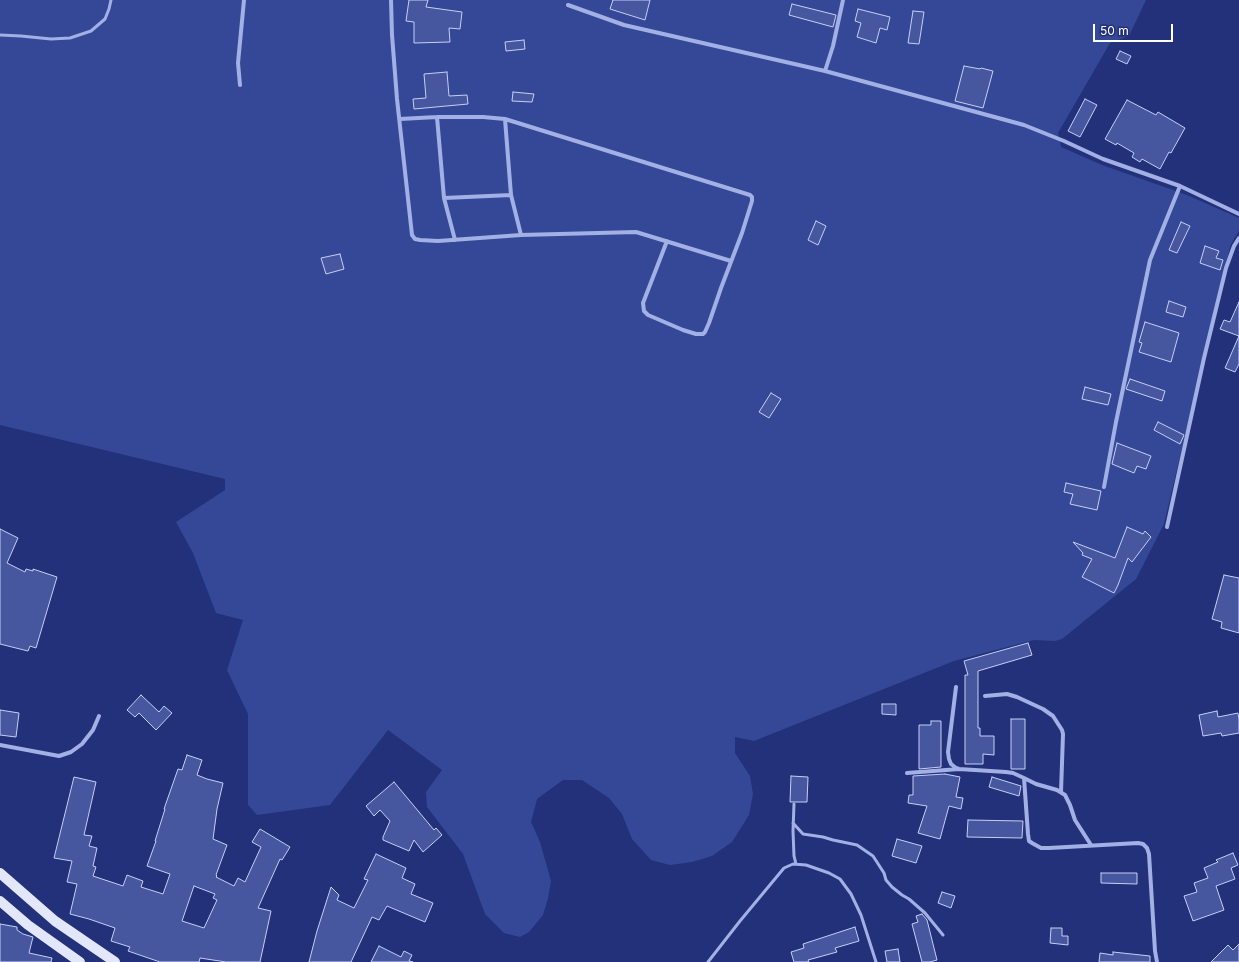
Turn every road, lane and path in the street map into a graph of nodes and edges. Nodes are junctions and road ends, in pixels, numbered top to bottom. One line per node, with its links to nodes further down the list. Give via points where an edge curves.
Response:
1 (110, 0): 6 (lane, via 105,19 91,31 70,38)
2 (244, 0): 8 (street, via 238,64)
3 (391, 0): 10 (street)
4 (843, 0): 7 (street)
5 (568, 6): 7 (street, via 624,25)
6 (0, 35)
7 (825, 71): 12 (street, via 1024,125 1103,159)
8 (240, 85)
9 (437, 117): 10 (street); 11 (street); 14 (street)
10 (400, 119): 18 (street, via 412,235 420,240)
11 (505, 119): 13 (street); 20 (street, via 750,195 752,201)
12 (1180, 186): 15 (street); 21 (street, via 1150,260)
13 (511, 195): 14 (street); 16 (street)
14 (444, 198): 18 (street)
15 (1239, 214)
16 (521, 236): 18 (street); 19 (street, via 636,232)
17 (1239, 238): 22 (street, via 1226,268)
18 (455, 240)
19 (667, 241): 20 (street); 20 (street, via 643,303 644,311 648,315 696,334 705,332)
20 (731, 261)
21 (1104, 487)
22 (1167, 527)
23 (956, 687): 27 (street, via 948,758 951,764)
24 (986, 696): 30 (street, via 1007,694 1043,709 1053,716 1063,734)
25 (99, 716): 26 (street, via 94,730 82,744 71,752 59,756)
26 (0, 745)
27 (959, 769): 28 (street); 29 (street, via 1006,772)
28 (907, 773)
29 (1024, 778): 30 (street); 33 (street, via 1028,834 1032,843 1041,848)
30 (1061, 792): 33 (street, via 1070,805 1074,820)
31 (794, 804): 32 (lane)
32 (793, 823): 34 (lane); 37 (lane, via 803,834 857,845 873,856 892,887 926,913)
33 (1091, 845): 42 (street, via 1138,843 1147,848 1150,854)
34 (796, 864): 40 (lane, via 784,868); 41 (lane, via 806,865 840,879 861,915)
35 (0, 873): 39 (main road, via 55,921)
36 (0, 901): 38 (main road, via 28,925)
37 (943, 936)
38 (80, 962)
39 (115, 962)
40 (708, 962)
41 (876, 962)
42 (1157, 962)

